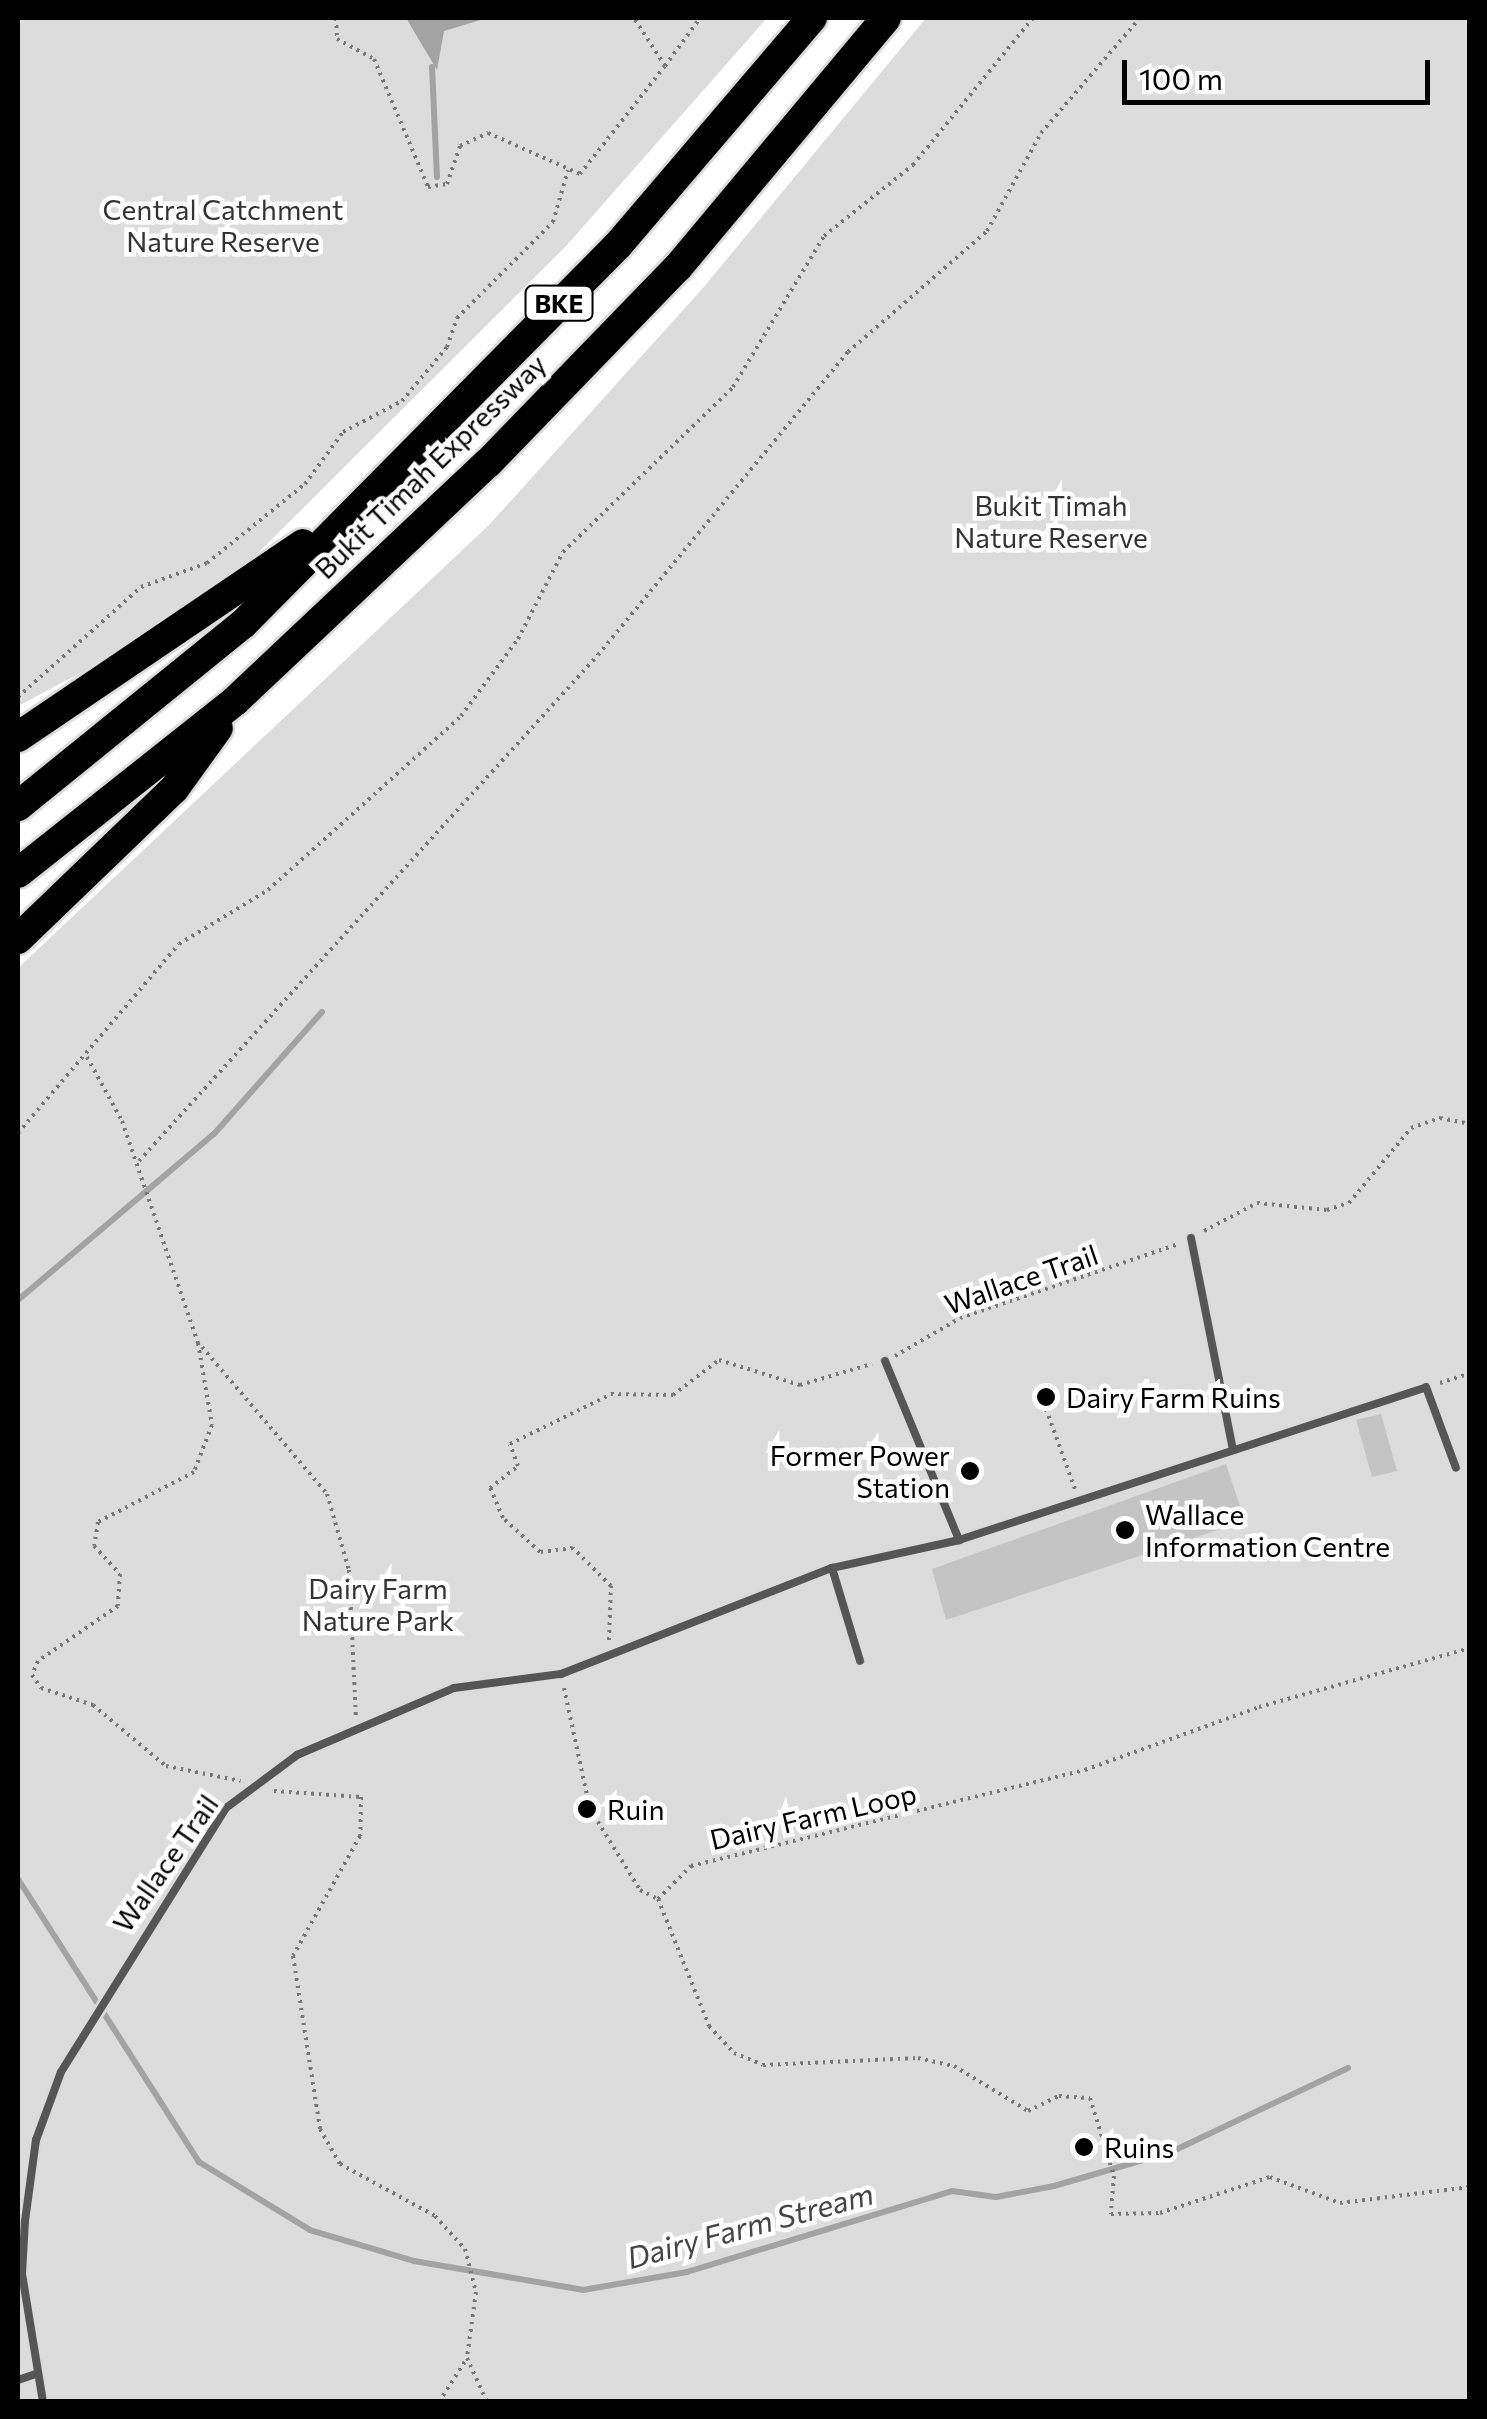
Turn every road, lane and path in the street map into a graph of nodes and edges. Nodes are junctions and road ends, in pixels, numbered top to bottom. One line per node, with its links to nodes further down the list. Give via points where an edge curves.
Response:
1 (336, 18): 9 (path, via 336,39 374,59 428,187 447,184 460,146 488,133)
2 (634, 18): 8 (path)
3 (700, 18): 8 (path)
4 (812, 18): 10 (highway, Bukit Timah Expressway / BKE, via 618,244)
5 (886, 18): 12 (highway, Bukit Timah Expressway / BKE, via 678,267)
6 (1034, 18): 17 (path, via 913,164 824,236 733,387 562,552 518,638 461,716 268,890 179,944)
7 (1140, 18): 20 (path, via 1042,134 987,230 858,341 598,654)
8 (665, 66): 9 (path, via 580,174)
9 (568, 170): 11 (path, via 553,222 457,318 447,347 402,401 343,432 306,484 207,564 141,587)
10 (351, 511): 13 (highway); 14 (highway, Bukit Timah Expressway / BKE, via 242,624)
11 (18, 698)
12 (235, 700): 15 (highway, Bukit Timah Expressway / BKE); 16 (highway, via 174,789)
13 (18, 737)
14 (18, 806)
15 (18, 873)
16 (18, 939)
17 (87, 1057): 19 (path); 20 (path)
18 (1470, 1124): 21 (path, Wallace Trail, via 1440,1118 1411,1128 1349,1203 1327,1210 1257,1203)
19 (18, 1133)
20 (137, 1163): 22 (path)
21 (1191, 1238): 23 (path, Wallace Trail, via 1109,1274 960,1318); 27 (lane)
22 (198, 1343): 36 (path, via 335,1512 348,1570); 37 (path, via 211,1401 208,1448 172,1488 98,1522 94,1546 120,1574 118,1606 38,1661 32,1676 41,1688 93,1705 166,1766)
23 (885, 1361): 30 (lane); 33 (path, Wallace Trail, via 800,1386 719,1360 673,1396 611,1394 510,1444 518,1466 490,1488 503,1518 540,1552 573,1548 611,1586)
24 (1470, 1372): 25 (path)
25 (1426, 1387): 27 (lane, Wallace Trail); 28 (lane)
26 (1046, 1409): 29 (path)
27 (1233, 1450): 29 (lane, Wallace Trail)
28 (1456, 1468)
29 (1078, 1496): 30 (lane, Wallace Trail)
30 (959, 1540): 31 (lane, Wallace Trail)
31 (832, 1568): 33 (lane, Wallace Trail); 34 (lane)
32 (1470, 1648): 38 (path, Dairy Farm Loop, via 1152,1746 691,1866)
33 (611, 1655): 35 (lane, Wallace Trail)
34 (860, 1661)
35 (561, 1674): 36 (lane, Wallace Trail, via 454,1688); 38 (path, via 590,1808 640,1890)
36 (357, 1730): 37 (lane, Wallace Trail)
37 (254, 1785): 40 (path, via 300,1799 362,1797 360,1836 301,1933 292,1980 328,2148 374,2188 435,2216 466,2249 476,2292); 41 (lane, Wallace Trail, via 216,1821 105,1992 36,2140 22,2274)
38 (658, 1899): 39 (path, via 709,2026 734,2053 763,2065 918,2058 954,2066 1028,2111 1059,2096 1090,2098 1114,2176 1111,2214 1160,2213 1270,2178 1340,2203)
39 (1470, 2188)
40 (467, 2358): 44 (path); 45 (path)
41 (38, 2373): 42 (lane); 43 (lane)
42 (18, 2380)
43 (43, 2402)
44 (440, 2402)
45 (487, 2402)

